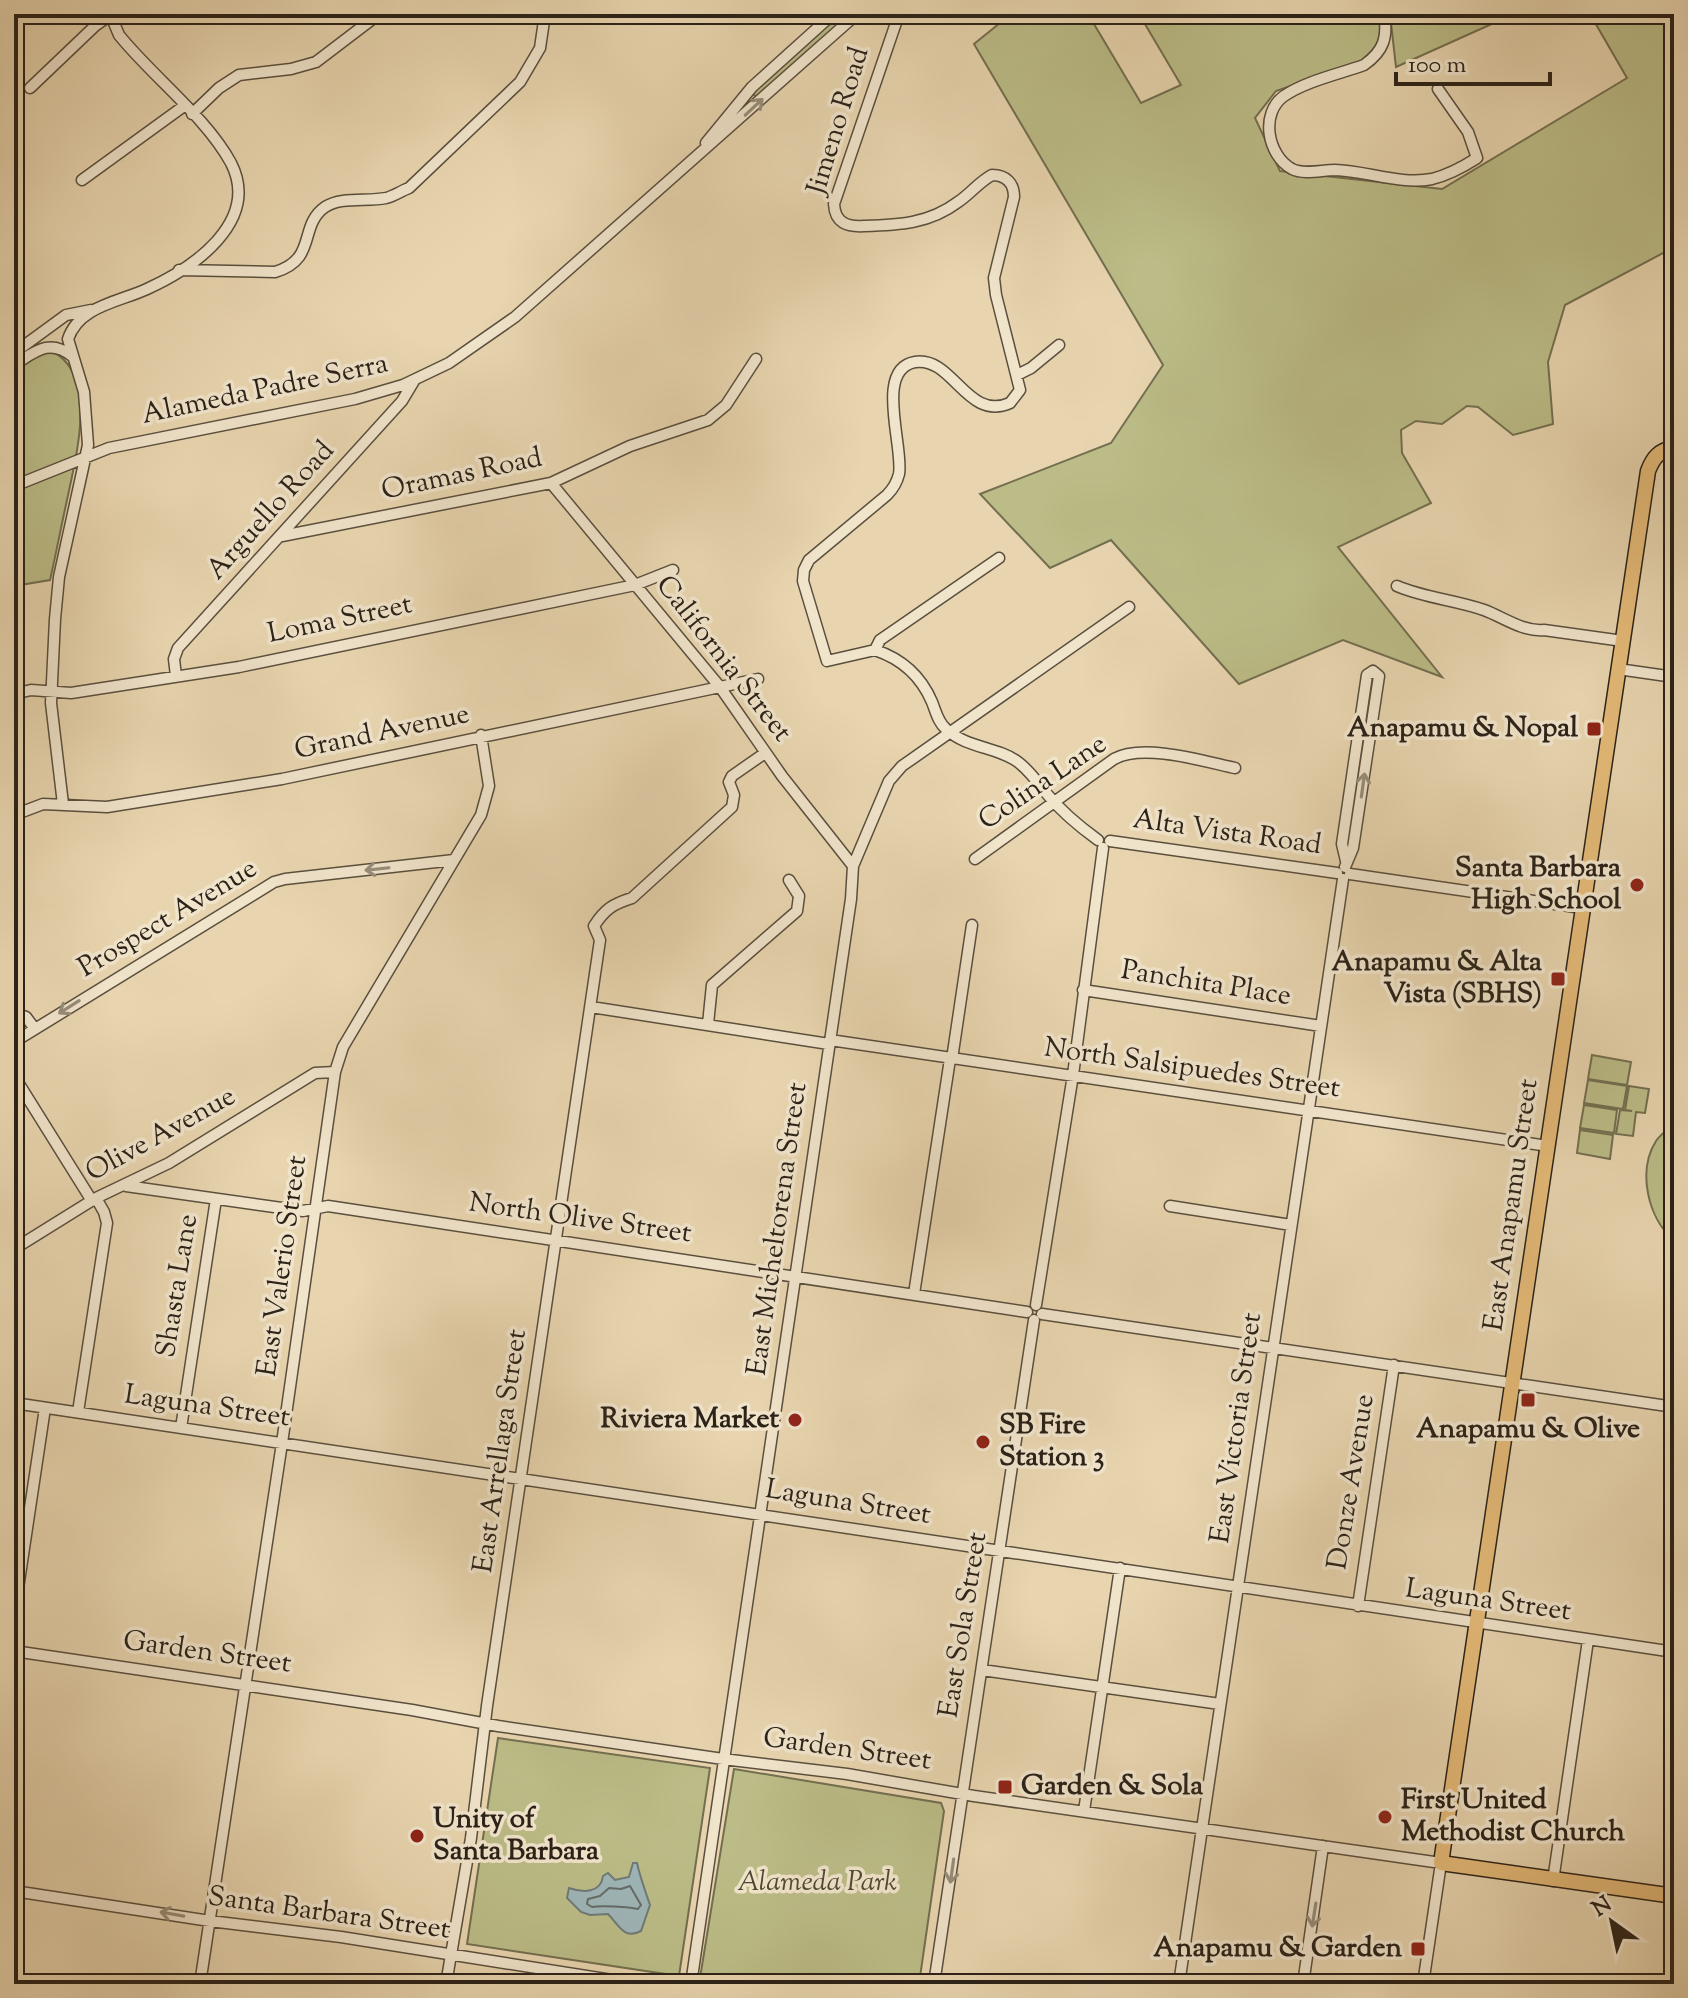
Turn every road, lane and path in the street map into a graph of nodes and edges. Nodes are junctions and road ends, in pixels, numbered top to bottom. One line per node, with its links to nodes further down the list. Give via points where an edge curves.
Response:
1 (113, 14): 8 (street); 10 (street, via 119,35)
2 (379, 14): 10 (street, via 316,62 239,75)
3 (545, 14): 13 (street, via 540,48 520,82 409,188 386,198 327,206 315,217 302,254 281,270)
4 (833, 14): 11 (street, Alameda Padre Serra, via 752,87)
5 (857, 14): 11 (street, Alameda Padre Serra, one-way to 5)
6 (899, 14): 20 (street, Jimeno Road, via 843,175 836,214 851,227 902,225 940,213 987,177 1009,180 1014,197 994,278)
7 (1384, 14): 9 (street, via 1386,36 1372,59 1292,92 1273,108 1269,130 1279,155 1289,167 1302,171 1357,171 1410,180 1454,171 1477,158 1468,132)
8 (30, 88)
9 (1438, 89)
10 (188, 110): 12 (street); 13 (street, via 230,161 239,194 221,239)
11 (695, 157): 21 (street, Alameda Padre Serra, via 505,325)
12 (82, 180)
13 (179, 270): 14 (street)
14 (94, 310): 16 (street, via 66,315); 17 (street, via 72,328)
15 (1059, 345): 20 (street)
16 (14, 353)
17 (72, 356): 19 (street, via 45,346); 23 (street, via 84,392)
18 (756, 359): 24 (street, Oramas Road, via 726,405 708,420 630,446)
19 (14, 365)
20 (1017, 375): 33 (street, via 1018,395 1000,407 972,399 930,363 908,364 896,375 900,466 895,485 813,556 803,581 827,661)
21 (414, 381): 23 (street, Alameda Padre Serra, via 355,399); 26 (street, Arguello Road)
22 (1674, 448): 32 (main road, East Anapamu Street, via 1655,457 1648,471)
23 (86, 457): 25 (street, Alameda Padre Serra); 39 (street, via 59,577)
24 (551, 483): 26 (street, Oramas Road); 29 (street, California Street)
25 (14, 486)
26 (282, 536): 35 (street, Arguello Road, via 178,648)
27 (999, 558): 33 (street, via 880,640)
28 (673, 570): 29 (street, Loma Street)
29 (635, 585): 35 (street, Loma Street); 38 (street, California Street)
30 (1397, 586): 32 (street, via 1483,610 1533,631)
31 (1129, 607): 41 (street, East Micheltorena Street)
32 (1623, 641): 34 (main road, East Anapamu Street)
33 (875, 650): 41 (street, via 913,672)
34 (1618, 669): 36 (street); 54 (main road, East Anapamu Street)
35 (176, 676): 39 (street, Loma Street, via 71,693)
36 (1674, 677)
37 (758, 679): 38 (street, Grand Avenue)
38 (720, 687): 42 (street, Grand Avenue); 43 (street, California Street)
39 (51, 691): 40 (street, Loma Street); 46 (street)
40 (14, 694)
41 (949, 732): 45 (street, Alta Vista Road, via 1018,762); 51 (street, East Micheltorena Street, via 889,781)
42 (481, 735): 46 (street, Grand Avenue, via 239,786 107,807); 50 (street, East Valerio Street, via 487,798)
43 (765, 753): 51 (street, California Street); 57 (street, East Arrellaga Street, via 732,776 732,807 632,898 605,910 594,926 600,940)
44 (1235, 768): 45 (street, Colina Lane, via 1132,752)
45 (1054, 802): 48 (street, Alta Vista Road); 49 (street, Colina Lane)
46 (63, 804): 47 (street, Grand Avenue, via 43,804)
47 (14, 815)
48 (1104, 843): 52 (street, Alta Vista Road); 56 (street, East Sola Street)
49 (975, 859)
50 (454, 860): 61 (street, Prospect Avenue, one-way to 61, via 274,882); 65 (street, East Valerio Street, via 343,1047)
51 (853, 866): 63 (street, East Micheltorena Street)
52 (1344, 871): 52 (street, East Victoria Street, one-way to 52, via 1353,848 1379,676 1373,671 1367,675 1342,844); 54 (street, Alta Vista Road); 60 (street, East Victoria Street)
53 (789, 880): 59 (street, via 799,896 797,911 712,985)
54 (1582, 908): 69 (main road, East Anapamu Street)
55 (972, 925): 64 (street)
56 (1083, 990): 60 (street, Panchita Place); 66 (street, East Sola Street)
57 (591, 1007): 59 (street, North Salsipuedes Street); 76 (street, East Arrellaga Street)
58 (14, 1013): 61 (street, via 26,1017)
59 (708, 1024): 63 (street, North Salsipuedes Street)
60 (1321, 1026): 68 (street, East Victoria Street)
61 (35, 1029): 62 (street, Prospect Avenue)
62 (14, 1042)
63 (829, 1042): 64 (street, North Salsipuedes Street); 78 (street, East Micheltorena Street)
64 (951, 1059): 66 (street, North Salsipuedes Street); 79 (street)
65 (335, 1072): 70 (street, Olive Avenue, via 315,1073); 74 (street, East Valerio Street)
66 (1073, 1075): 68 (street, North Salsipuedes Street); 80 (street, East Sola Street)
67 (14, 1076): 72 (street)
68 (1309, 1111): 69 (street, North Salsipuedes Street); 75 (street, East Victoria Street)
69 (1548, 1146): 83 (main road, East Anapamu Street)
70 (126, 1186): 71 (street, North Olive Street); 72 (street, Olive Avenue)
71 (216, 1199): 74 (street, North Olive Street, via 303,1211); 88 (street, Shasta Lane)
72 (94, 1200): 77 (street, Olive Avenue); 87 (street, via 107,1223)
73 (1170, 1206): 75 (street)
74 (316, 1208): 76 (street, North Olive Street); 89 (street, East Valerio Street)
75 (1291, 1225): 81 (street, East Victoria Street)
76 (556, 1240): 78 (street, North Olive Street); 90 (street, East Arrellaga Street)
77 (14, 1249)
78 (795, 1276): 79 (street, North Olive Street); 91 (street, East Micheltorena Street)
79 (914, 1294): 80 (street, North Olive Street)
80 (1035, 1312): 81 (street, North Olive Street); 92 (street, East Sola Street)
81 (1273, 1348): 82 (street, North Olive Street); 94 (street, East Victoria Street)
82 (1394, 1365): 83 (street, North Olive Street); 95 (street, Donze Avenue)
83 (1512, 1383): 85 (street, North Olive Street); 97 (main road, East Anapamu Street)
84 (14, 1403): 86 (street, Laguna Street)
85 (1674, 1407)
86 (45, 1408): 87 (street, Laguna Street); 96 (street)
87 (78, 1412): 88 (street, Laguna Street)
88 (181, 1428): 89 (street, Laguna Street)
89 (282, 1443): 90 (street, Laguna Street); 102 (street, East Valerio Street)
90 (521, 1478): 91 (street, Laguna Street); 105 (street, East Arrellaga Street)
91 (760, 1514): 92 (street, Laguna Street); 106 (street, East Micheltorena Street)
92 (1000, 1550): 93 (street, Laguna Street); 101 (street, East Sola Street)
93 (1120, 1568): 94 (street, Laguna Street); 103 (street)
94 (1238, 1587): 95 (street, Laguna Street); 104 (street, East Victoria Street)
95 (1358, 1606): 97 (street, Laguna Street)
96 (14, 1615)
97 (1476, 1624): 98 (street, Laguna Street); 111 (main road, East Anapamu Street)
98 (1588, 1640): 100 (street, Laguna Street); 112 (street)
99 (14, 1651): 102 (street, Garden Street)
100 (1674, 1652)
101 (982, 1670): 103 (street); 107 (street, East Sola Street)
102 (244, 1685): 105 (street, Garden Street); 115 (street, East Valerio Street)
103 (1102, 1687): 104 (street); 108 (street)
104 (1220, 1704): 109 (street, East Victoria Street)
105 (485, 1723): 106 (street, Garden Street); 116 (street, East Arrellaga Street)
106 (723, 1759): 107 (street, Garden Street); 122 (street, East Micheltorena Street)
107 (963, 1794): 108 (street, Garden Street); 123 (street, East Sola Street, one-way to 123)
108 (1084, 1811): 109 (street, Garden Street)
109 (1202, 1829): 110 (street, Garden Street); 124 (street, East Victoria Street)
110 (1323, 1846): 111 (street, Garden Street); 125 (street, one-way to 125)
111 (1441, 1863): 112 (main road, Garden Street); 126 (street, East Anapamu Street)
112 (1553, 1881): 114 (main road, Garden Street)
113 (14, 1891): 115 (street, Santa Barbara Street, one-way to 113)
114 (1674, 1896)
115 (210, 1921): 116 (street, Santa Barbara Street); 119 (street, East Valerio Street)
116 (451, 1956): 118 (street, Santa Barbara Street); 120 (street, East Arrellaga Street)
117 (1674, 1959): 127 (street)
118 (569, 1979): 121 (street, Santa Barbara Street)
119 (200, 1984)
120 (446, 1984)
121 (637, 1984)
122 (691, 1984)
123 (934, 1984)
124 (1179, 1984)
125 (1303, 1984)
126 (1423, 1984)
127 (1671, 1984)

